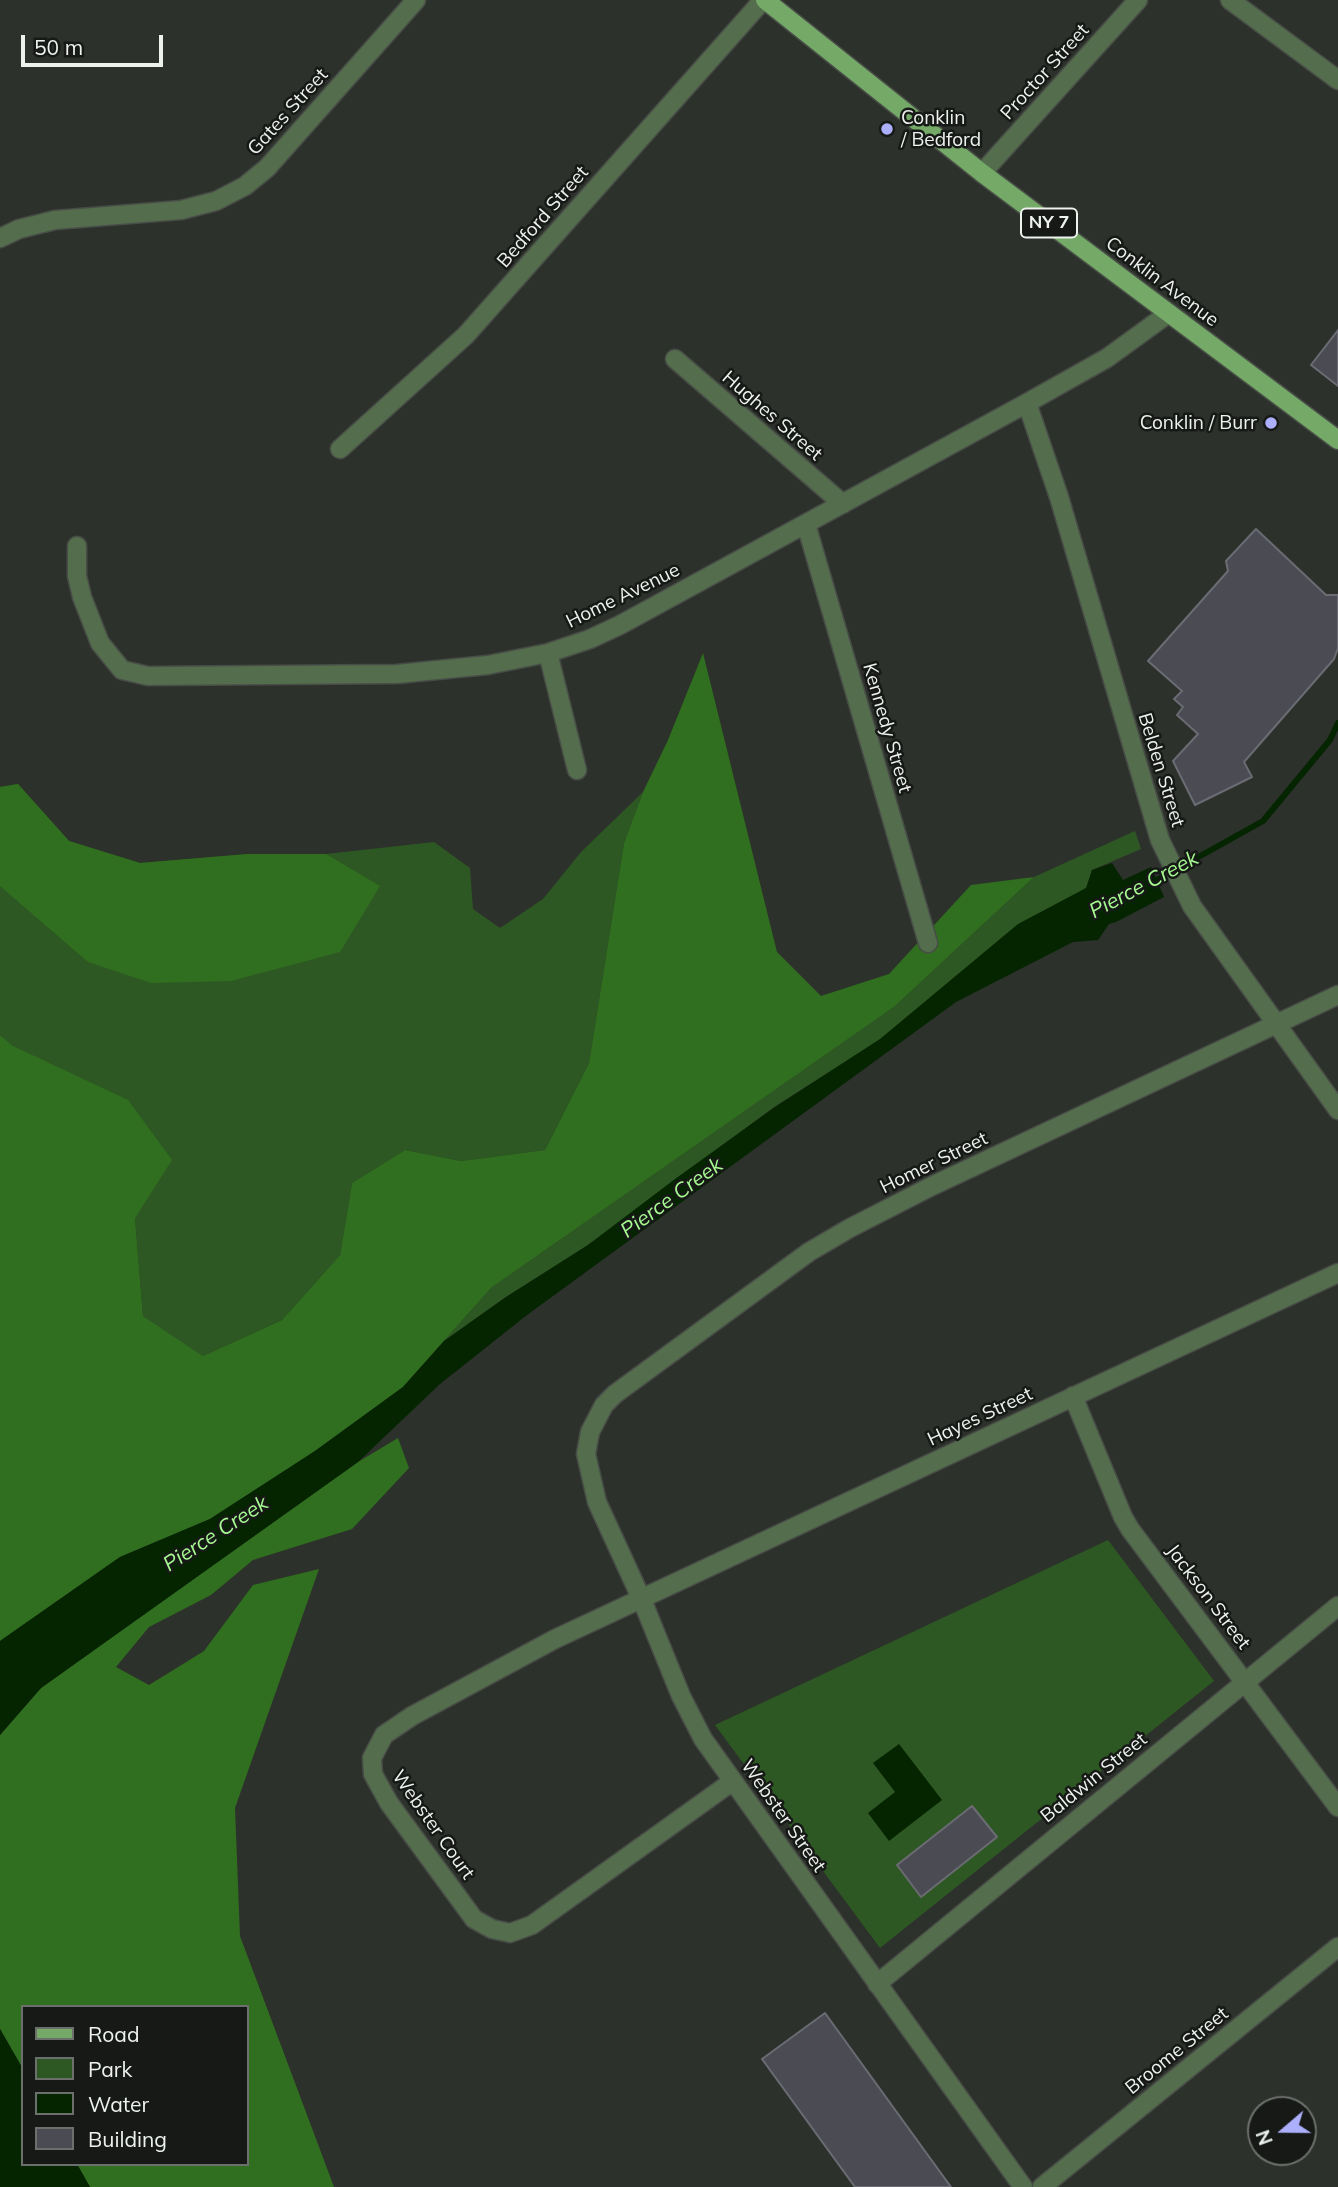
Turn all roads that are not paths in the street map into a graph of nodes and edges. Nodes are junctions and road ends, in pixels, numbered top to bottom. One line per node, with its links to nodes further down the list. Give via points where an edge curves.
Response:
1 (416, 0): 7 (street, Gates Street, via 267,169 245,186 181,211 55,220)
2 (764, 0): 6 (main road, Conklin Avenue / NY 7); 12 (street, Bedford Street, via 479,321)
3 (1138, 0): 6 (street, Proctor Street)
4 (1230, 0): 5 (street)
5 (1338, 80)
6 (982, 173): 8 (main road, Conklin Avenue / NY 7)
7 (0, 238)
8 (1169, 313): 10 (street, Home Avenue, via 1107,358); 11 (main road, Conklin Avenue / NY 7)
9 (675, 359): 13 (street, Hughes Street)
10 (1027, 403): 13 (street, Home Avenue); 20 (street, Belden Street, via 1160,840 1192,906)
11 (1338, 440)
12 (340, 449)
13 (843, 504): 14 (street, Home Avenue)
14 (806, 524): 16 (street, Home Avenue, via 621,625); 18 (street, Kennedy Street)
15 (77, 546): 16 (street, Home Avenue, via 77,576 100,643 122,670 148,677 397,674 488,665)
16 (548, 653): 17 (street)
17 (577, 770)
18 (928, 943)
19 (1338, 995): 20 (street, Homer Street)
20 (1277, 1024): 21 (street, Belden Street); 24 (street, Homer Street, via 932,1186 819,1246 615,1394)
21 (1338, 1110)
22 (1338, 1273): 23 (street, Hayes Street)
23 (1073, 1396): 25 (street, Hayes Street); 27 (street, Jackson Street, via 1123,1517)
24 (590, 1432): 25 (street, Webster Street, via 586,1454 597,1502)
25 (642, 1600): 28 (street, Webster Street, via 681,1696 703,1739); 28 (street, Webster Court, via 555,1639 412,1716 384,1735 372,1758 373,1774 474,1919 510,1933 532,1925)
26 (1338, 1606): 27 (street, Baldwin Street)
27 (1245, 1681): 29 (street, Jackson Street); 31 (street, Baldwin Street)
28 (733, 1781): 31 (street, Webster Street)
29 (1338, 1807)
30 (1338, 1947): 33 (street, Broome Street)
31 (877, 1984): 32 (street, Webster Street)
32 (1023, 2187)
33 (1042, 2187)

